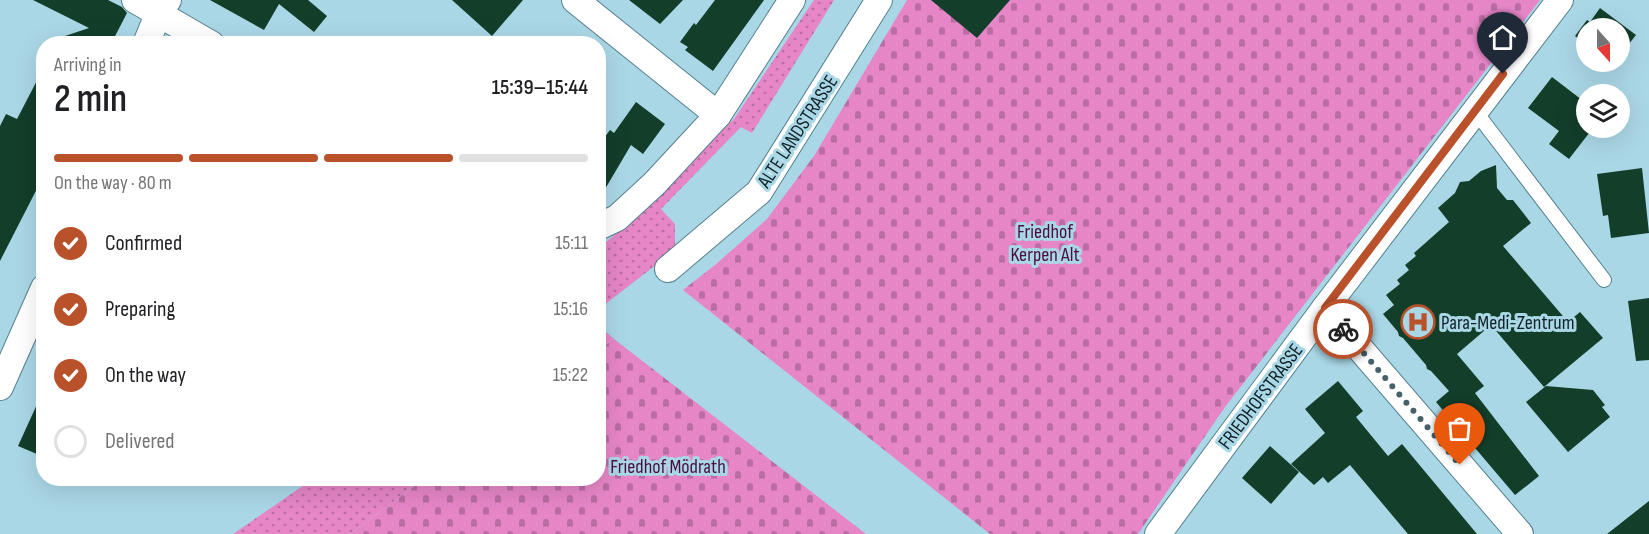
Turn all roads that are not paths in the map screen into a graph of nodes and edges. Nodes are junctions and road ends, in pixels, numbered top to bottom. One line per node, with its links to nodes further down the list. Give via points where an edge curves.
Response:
1 (135, 0): 6 (street)
2 (575, 0): 10 (street)
3 (792, 0): 10 (street)
4 (879, 0): 12 (street, ALTE LANDSTRASSE, via 759,192)
5 (1560, 0): 9 (street, FRIEDHOFSTRASSE)
6 (163, 6): 7 (street); 8 (street)
7 (150, 36)
8 (201, 36)
9 (1475, 111): 13 (lane); 14 (street, FRIEDHOFSTRASSE)
10 (718, 115): 11 (street, via 654,184)
11 (606, 223)
12 (668, 269)
13 (1604, 280)
14 (1325, 308): 17 (street, FRIEDHOFSTRASSE); 18 (street)
15 (36, 323): 16 (street)
16 (0, 387)
17 (1158, 534)
18 (1520, 534)

